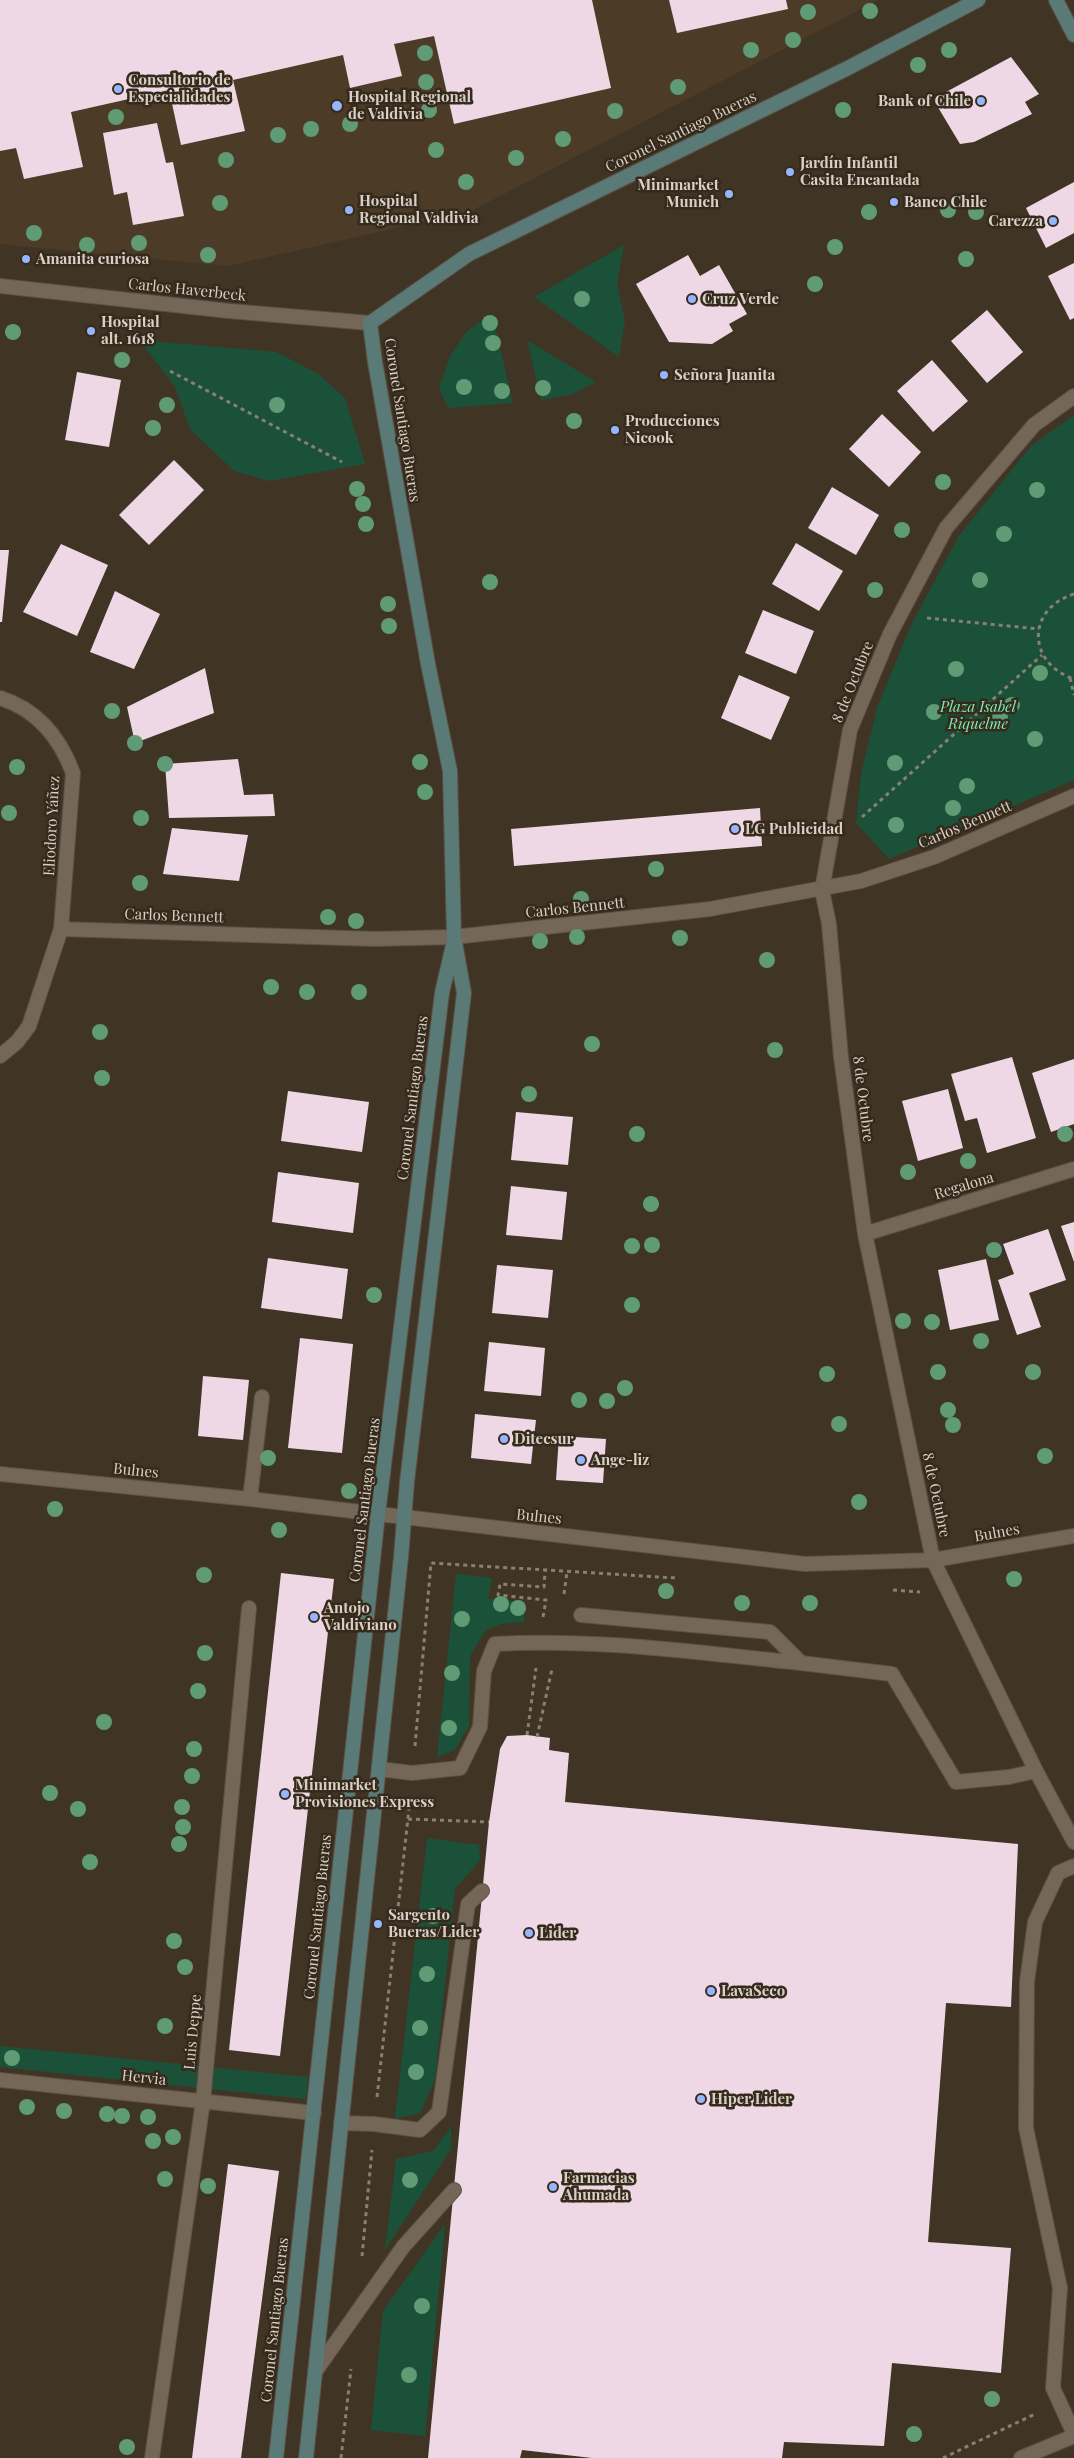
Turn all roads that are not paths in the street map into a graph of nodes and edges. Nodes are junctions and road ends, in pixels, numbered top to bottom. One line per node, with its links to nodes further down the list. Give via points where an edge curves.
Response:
1 (978, 0): 5 (main road, Coronel Santiago Bueras, via 848,68 469,254)
2 (1056, 0): 3 (main road)
3 (1074, 35)
4 (0, 286): 5 (street, Carlos Haverbeck)
5 (370, 323): 11 (main road, Coronel Santiago Bueras, via 450,771)
6 (1074, 396): 9 (street, 8 de Octubre, via 1034,425 946,528 890,634 850,730)
7 (0, 698): 10 (street, Eliodoro Yáñez, via 26,709 41,721 66,754 73,774)
8 (1074, 796): 9 (street, Carlos Bennett, via 934,857)
9 (822, 890): 11 (street, Carlos Bennett, via 710,909); 14 (street, 8 de Octubre, via 829,924 841,1057)
10 (61, 929): 11 (street, Carlos Bennett, via 376,939); 12 (street, Eliodoro Yáñez, via 29,1026)
11 (454, 937): 18 (main road, Coronel Santiago Bueras, via 442,993); 19 (main road, via 464,993)
12 (0, 1056)
13 (1074, 1169): 14 (street, Regalona)
14 (865, 1234): 21 (street, 8 de Octubre)
15 (262, 1397): 17 (street)
16 (0, 1474): 17 (street, Bulnes)
17 (250, 1499): 18 (street, Bulnes)
18 (378, 1514): 19 (street, Bulnes); 32 (main road, Coronel Santiago Bueras)
19 (405, 1518): 21 (street, Bulnes, via 805,1564); 25 (main road)
20 (1074, 1536): 21 (street, Bulnes)
21 (933, 1560): 26 (street, 8 de Octubre)
22 (249, 1608): 31 (street, Luis Deppe)
23 (581, 1615): 24 (street, via 770,1632)
24 (801, 1663): 25 (street, via 626,1645 495,1644 484,1671 480,1728 460,1768 412,1773); 26 (street, via 892,1674 956,1782 1009,1778)
25 (379, 1769): 33 (main road)
26 (1036, 1771): 27 (street, 8 de Octubre)
27 (1074, 1842)
28 (1074, 1866): 36 (street, via 1058,1873 1035,1922 1027,1982 1026,2128 1060,2288 1053,2388)
29 (482, 1891): 33 (street, via 468,1904 439,2112 420,2130)
30 (0, 2080): 31 (street, Hervia)
31 (203, 2101): 32 (street, Hervia); 37 (street, Luis Deppe)
32 (314, 2113): 38 (main road, Coronel Santiago Bueras)
33 (341, 2123): 35 (main road)
34 (454, 2190): 35 (street, via 403,2247)
35 (315, 2372): 39 (main road)
36 (1074, 2435): 40 (street)
37 (152, 2458)
38 (276, 2458)
39 (306, 2458)
40 (1021, 2458)

